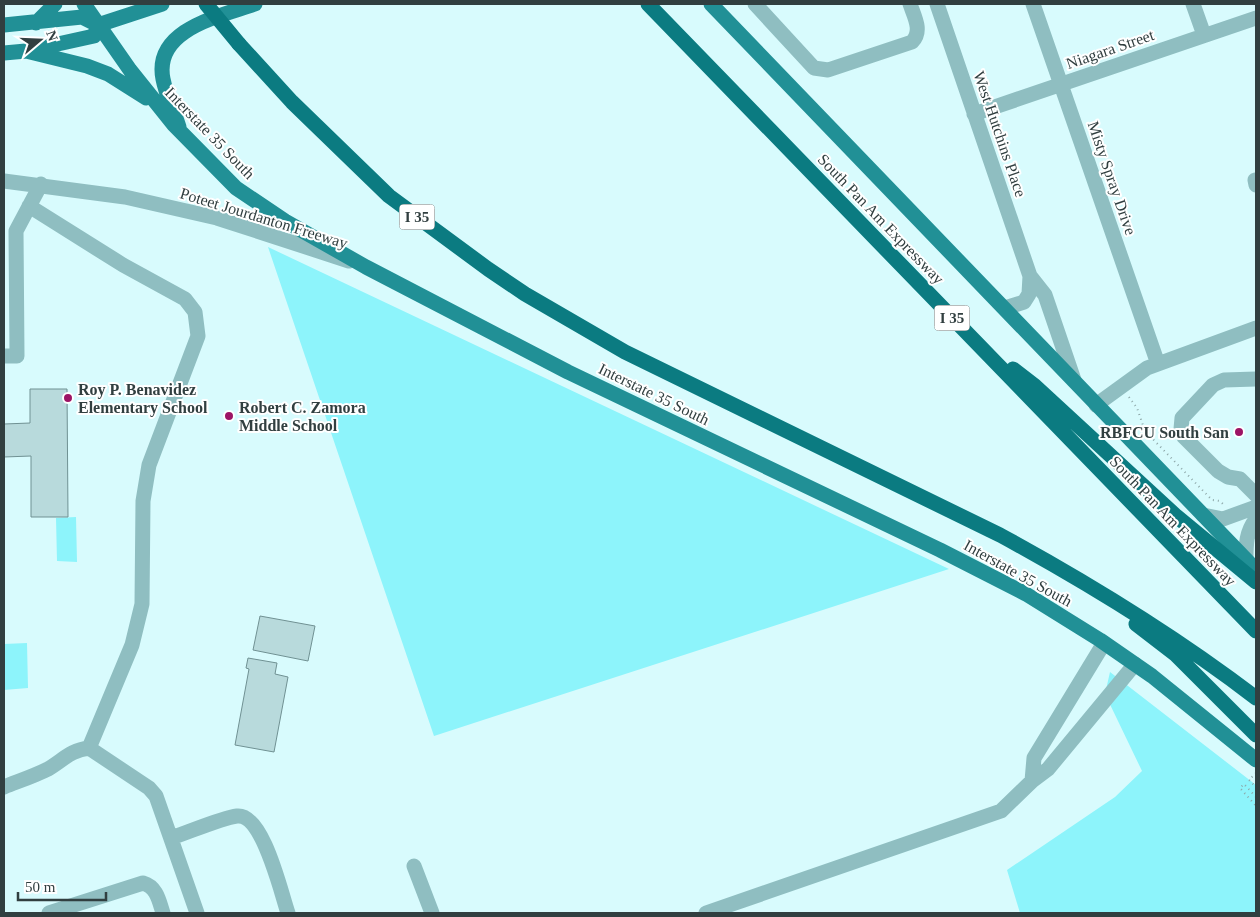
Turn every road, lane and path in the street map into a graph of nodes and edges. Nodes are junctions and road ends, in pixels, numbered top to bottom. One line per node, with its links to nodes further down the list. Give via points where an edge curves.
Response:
1 (55, 4): 14 (main road)
2 (84, 4): 16 (main road, Interstate 35 South)
3 (162, 4): 16 (main road)
4 (206, 4): 44 (highway, I 35, bridge, via 292,102 389,196 525,294 625,352 1000,535)
5 (255, 4): 23 (main road, via 192,27 171,45 164,60 163,77)
6 (648, 4): 31 (highway, South Pan Am Expressway / I 35)
7 (711, 4): 29 (main road)
8 (755, 4): 9 (street, via 814,68 821,70 912,42 918,27)
9 (910, 4)
10 (936, 4): 22 (street, West Hutchins Place)
11 (1033, 4): 20 (street, Misty Spray Drive)
12 (1193, 4): 17 (street)
13 (1256, 18): 17 (street, Niagara Street)
14 (36, 23): 15 (main road); 16 (main road, via 82,17)
15 (4, 25)
16 (98, 25): 18 (main road, via 94,36); 21 (main road, Interstate 35 South)
17 (1204, 35): 20 (street, Niagara Street)
18 (26, 51): 19 (main road); 21 (main road, via 61,58 108,74)
19 (4, 53)
20 (1061, 85): 22 (street, Niagara Street); 33 (street, Misty Spray Drive)
21 (157, 105): 23 (main road, Interstate 35 South)
22 (974, 114): 28 (street, West Hutchins Place)
23 (182, 134): 27 (main road, Interstate 35 South, via 236,188 284,221)
24 (4, 181): 25 (street, Poteet Jourdanton Freeway)
25 (41, 184): 26 (street); 27 (street, Poteet Jourdanton Freeway, via 125,197 217,218)
26 (29, 206): 32 (street, via 16,231 15,241 17,356); 51 (street, via 123,265 185,298 195,312 198,325 198,336 149,465 143,501 142,604 132,645)
27 (366, 267): 47 (main road, Interstate 35 South, via 568,372 956,558 1026,594)
28 (1030, 276): 29 (street, via 1029,294 1024,302); 35 (street, West Hutchins Place, via 1045,295)
29 (1005, 308): 35 (main road)
30 (1256, 328): 33 (street)
31 (969, 335): 45 (highway, via 1035,386 1167,508); 46 (highway, South Pan Am Expressway / I 35)
32 (4, 356)
33 (1158, 364): 37 (street, via 1134,375)
34 (1256, 379): 38 (street, via 1224,380 1213,384 1182,418 1181,430 1218,471)
35 (1074, 380): 37 (main road)
36 (1125, 391): 39 (path, via 1137,408 1145,431 1212,500)
37 (1096, 404): 41 (main road)
38 (1253, 485)
39 (1225, 506)
40 (1256, 506): 41 (street, via 1222,519)
41 (1203, 515): 43 (main road)
42 (1256, 519): 43 (street, via 1246,542)
43 (1251, 565)
44 (1077, 578): 49 (highway, I 35, via 1178,641); 50 (highway, via 1175,654)
45 (1256, 582)
46 (1256, 631)
47 (1104, 643): 48 (main road, Interstate 35 South); 54 (street, via 1034,758)
48 (1135, 664): 52 (main road, Interstate 35 South); 54 (street, via 1048,770)
49 (1256, 698)
50 (1256, 735)
51 (89, 748): 55 (street, via 79,749 49,768); 59 (street, via 149,788 156,796)
52 (1256, 760)
53 (1256, 773): 56 (path, via 1249,780)
54 (1032, 781): 66 (street, via 1001,811)
55 (4, 786)
56 (1256, 787)
57 (1256, 797): 58 (path, via 1244,784 1240,788)
58 (1256, 806)
59 (171, 838): 63 (street); 64 (street, via 237,816 249,820 262,836)
60 (414, 866): 65 (street)
61 (49, 913): 62 (street, via 143,882 155,890)
62 (163, 913)
63 (197, 913)
64 (288, 913)
65 (432, 913)
66 (706, 913)

